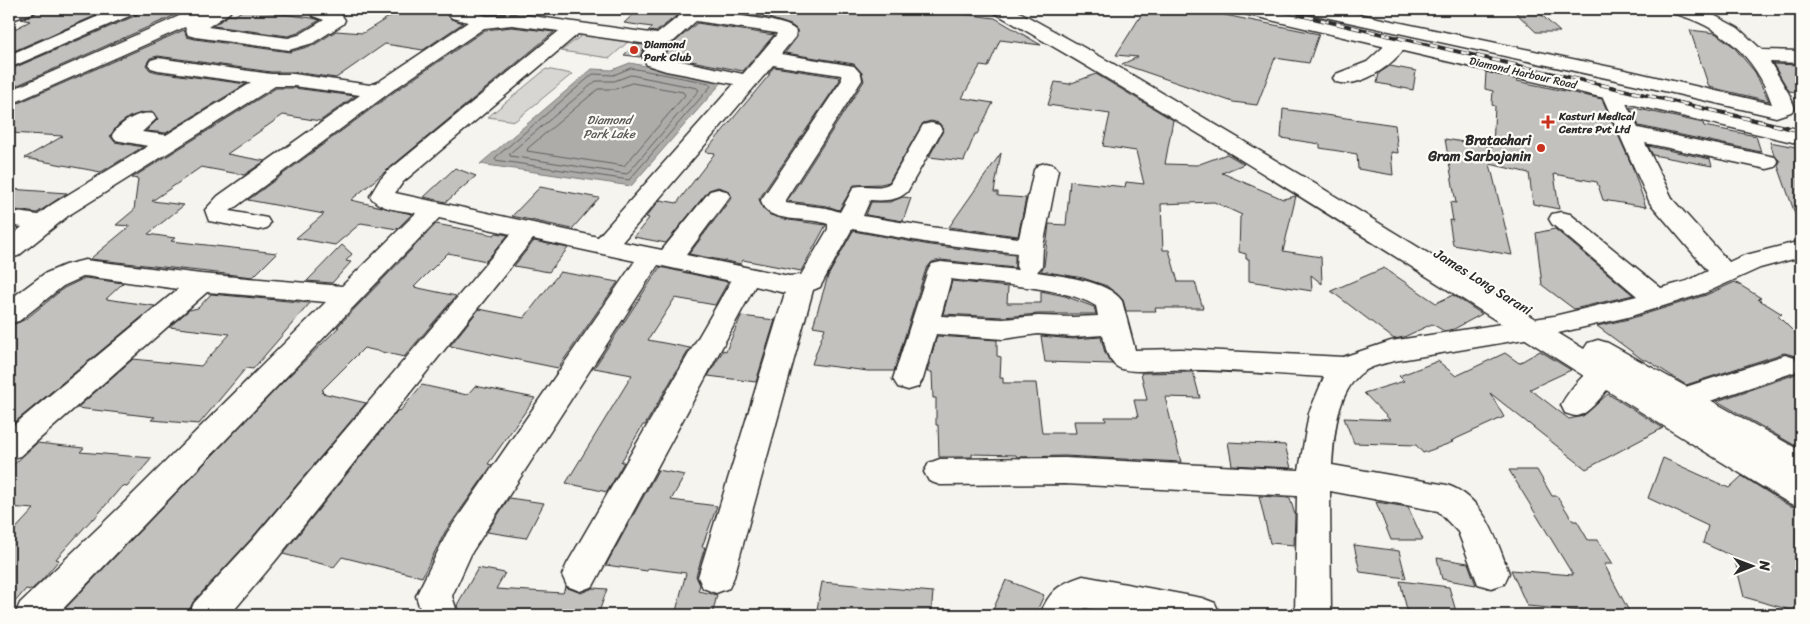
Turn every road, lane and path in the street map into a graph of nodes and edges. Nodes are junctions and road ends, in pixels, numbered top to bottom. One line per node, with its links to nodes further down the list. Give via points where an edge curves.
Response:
1 (27, 9): 15 (main road)
2 (114, 9): 20 (main road)
3 (130, 9): 24 (main road)
4 (203, 9): 31 (main road, via 184,21)
5 (223, 9): 13 (main road, via 199,24 195,31 289,44 299,42 336,20)
6 (457, 9): 16 (main road, via 455,12 458,14)
7 (1001, 9): 63 (main road, via 1102,64)
8 (1027, 9): 63 (main road, James Long Sarani, via 1069,30)
9 (1245, 9): 19 (main road, Diamond Harbour Road)
10 (1292, 9): 33 (main road, Diamond Harbour Road)
11 (1312, 9): 21 (main road, via 1764,109 1776,111 1784,108)
12 (1678, 9): 21 (main road, via 1720,23)
13 (317, 10)
14 (696, 12): 18 (main road); 23 (main road, via 787,31 786,37)
15 (9, 16)
16 (485, 21): 17 (main road); 29 (main road)
17 (575, 21): 18 (main road); 41 (main road, via 395,177 382,196)
18 (659, 40): 28 (main road, via 652,56 654,61)
19 (1398, 44): 26 (main road, via 1372,69); 30 (main road, Diamond Harbour Road)
20 (9, 54)
21 (1757, 56): 22 (main road)
22 (1801, 57)
23 (768, 58): 28 (main road); 44 (main road, via 846,70 851,74 852,80 773,200 778,209 827,215)
24 (9, 62)
25 (158, 64): 27 (main road)
26 (1343, 78)
27 (271, 80): 29 (main road, via 372,91); 37 (main road)
28 (747, 81): 48 (main road)
29 (387, 85): 46 (main road, via 217,210 218,216)
30 (1611, 93): 35 (main road); 36 (main road, Diamond Harbour Road)
31 (9, 99)
32 (145, 118): 37 (main road, via 123,135)
33 (1801, 126)
34 (931, 130): 44 (main road, via 895,191 885,195 862,192)
35 (1630, 133): 38 (main road); 53 (main road, via 1662,203)
36 (1801, 137)
37 (171, 143): 45 (main road)
38 (1766, 162)
39 (1046, 170): 49 (main road)
40 (718, 196): 52 (main road)
41 (434, 210): 47 (main road); 58 (main road)
42 (9, 218): 45 (main road)
43 (1561, 219): 59 (main road)
44 (844, 221): 49 (main road); 57 (main road, via 811,280)
45 (43, 223): 51 (main road)
46 (258, 223)
47 (528, 228): 48 (main road); 79 (main road)
48 (605, 245): 52 (main road)
49 (1030, 247): 55 (main road)
50 (1801, 249): 53 (main road, via 1751,262)
51 (9, 250)
52 (660, 257): 54 (main road); 80 (main road, via 459,543 434,596)
53 (1725, 274): 59 (main road)
54 (747, 276): 57 (main road); 76 (main road)
55 (1028, 280): 61 (main road, via 941,270); 62 (main road, via 1085,289 1105,297)
56 (201, 283): 58 (main road); 60 (main road, via 85,268 58,278); 70 (main road)
57 (800, 285): 77 (main road)
58 (347, 296): 78 (main road)
59 (1657, 299): 63 (main road)
60 (9, 314)
61 (924, 324): 62 (main road, via 1003,329 1038,325); 67 (main road)
62 (1115, 325): 65 (main road, via 1122,354 1128,360 1181,359)
63 (1543, 327): 65 (main road, via 1391,351); 66 (main road); 68 (main road, James Long Sarani)
64 (1785, 365): 68 (main road)
65 (1348, 368): 73 (main road, via 1337,380 1326,404)
66 (1602, 374): 69 (main road); 74 (main road)
67 (908, 379)
68 (1684, 399): 71 (main road, James Long Sarani)
69 (1576, 405)
70 (9, 447)
71 (1801, 466)
72 (940, 472): 73 (main road, via 1065,471)
73 (1314, 480): 75 (main road, via 1447,499 1467,515); 83 (main road)
74 (1801, 494)
75 (1491, 573)
76 (580, 575)
77 (716, 578)
78 (33, 615)
79 (207, 615)
80 (440, 615)
81 (1058, 615): 82 (main road, via 1067,600 1083,592)
82 (1202, 615)
83 (1313, 615)

